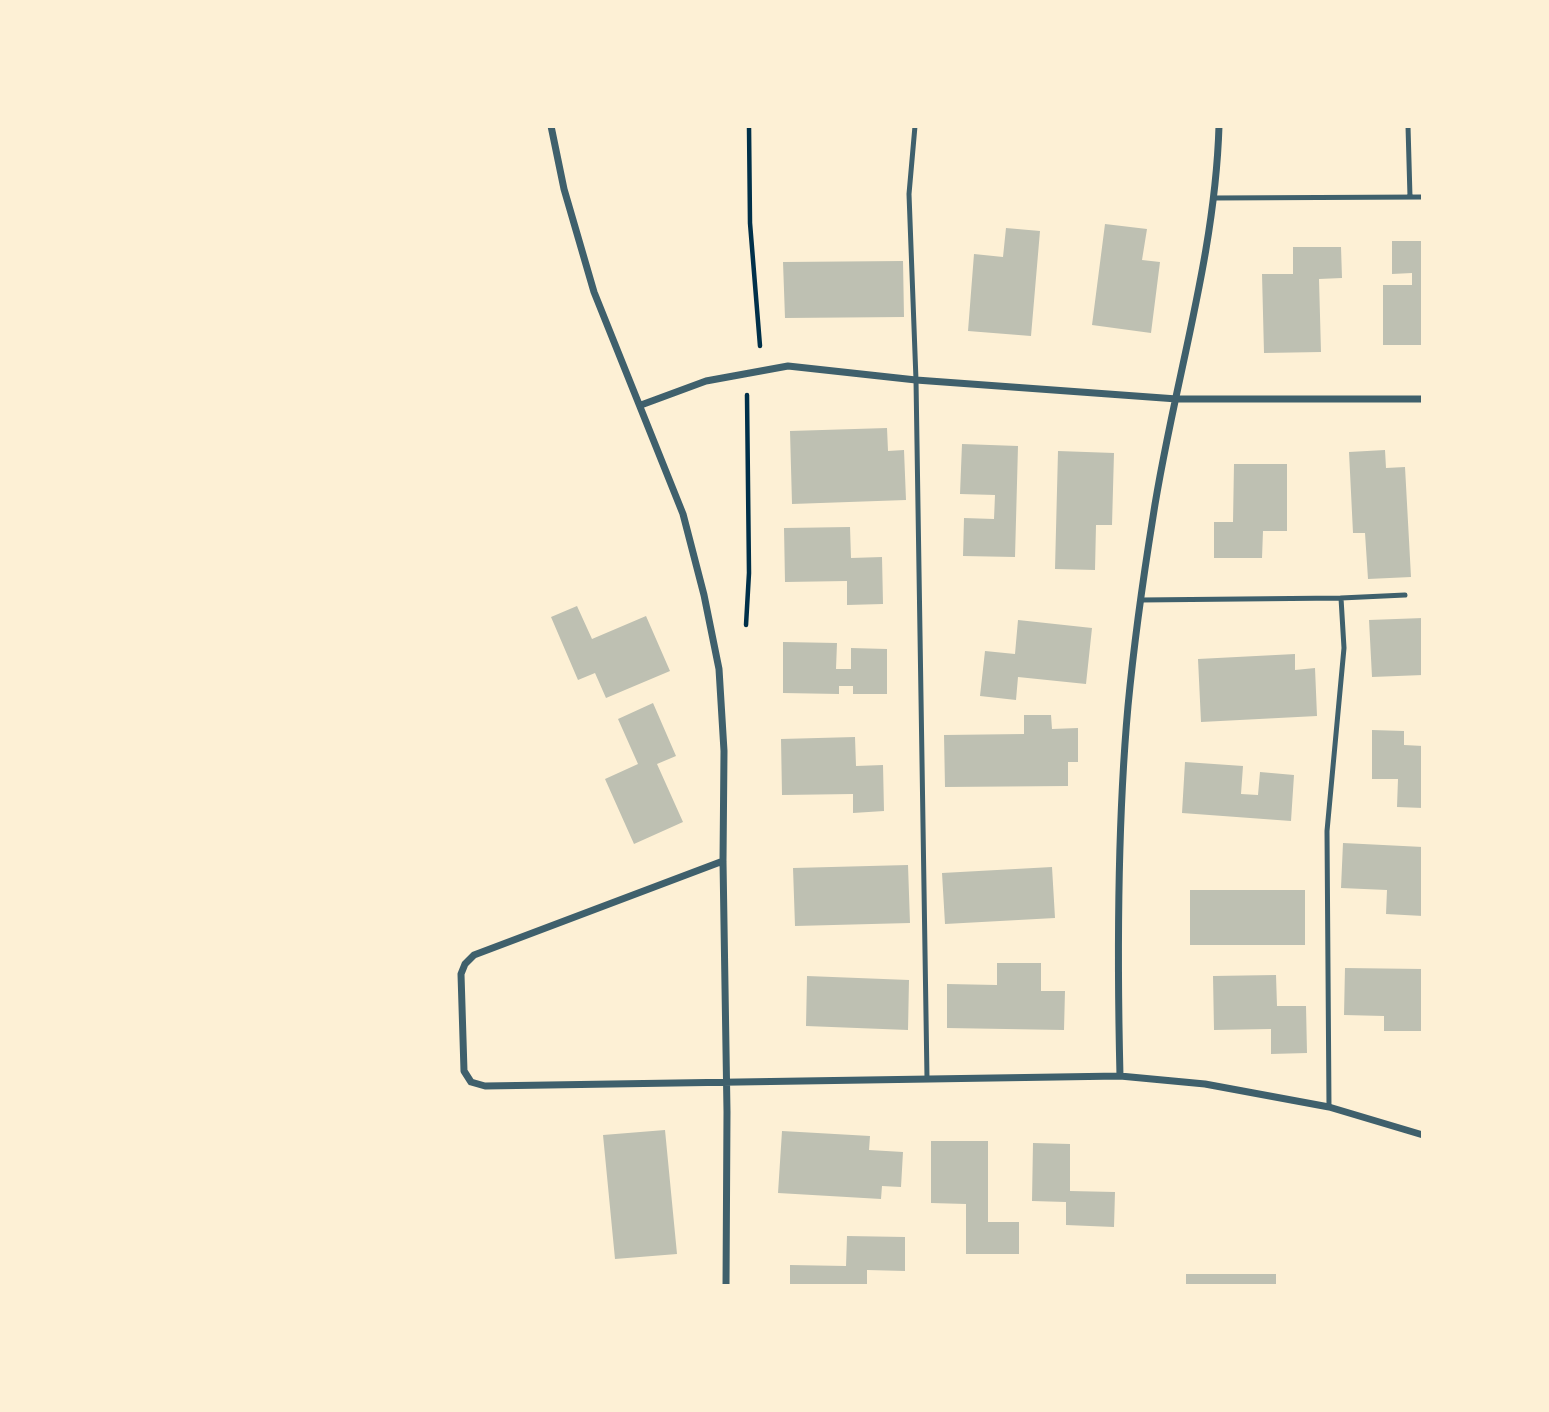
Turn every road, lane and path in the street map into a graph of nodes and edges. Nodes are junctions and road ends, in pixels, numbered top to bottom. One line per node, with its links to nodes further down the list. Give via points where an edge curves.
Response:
1 (551, 126): 14 (street, via 594,292)
2 (750, 126): 9 (path, via 750,223)
3 (915, 126): 10 (lane, via 909,194)
4 (1219, 126): 8 (street)
5 (1408, 126): 6 (lane)
6 (1410, 197): 7 (lane); 8 (lane)
7 (1423, 197)
8 (1214, 198): 13 (street)
9 (760, 346)
10 (916, 380): 13 (street); 14 (street, via 788,366 706,382); 21 (lane)
11 (747, 395): 18 (path)
12 (1423, 398): 13 (street)
13 (1177, 399): 17 (street, via 1153,515)
14 (641, 405): 19 (street, via 683,514 719,669)
15 (1405, 594): 16 (lane)
16 (1341, 598): 17 (lane); 23 (lane, via 1344,648 1327,831)
17 (1142, 600): 20 (street, via 1124,782)
18 (746, 625)
19 (723, 861): 22 (street); 22 (street, via 474,955 461,974 464,1071 471,1082 485,1086)
20 (1120, 1076): 21 (street); 23 (street, via 1205,1084)
21 (927, 1078): 22 (street)
22 (726, 1081): 25 (street)
23 (1329, 1107): 24 (street)
24 (1423, 1135)
25 (726, 1286)

